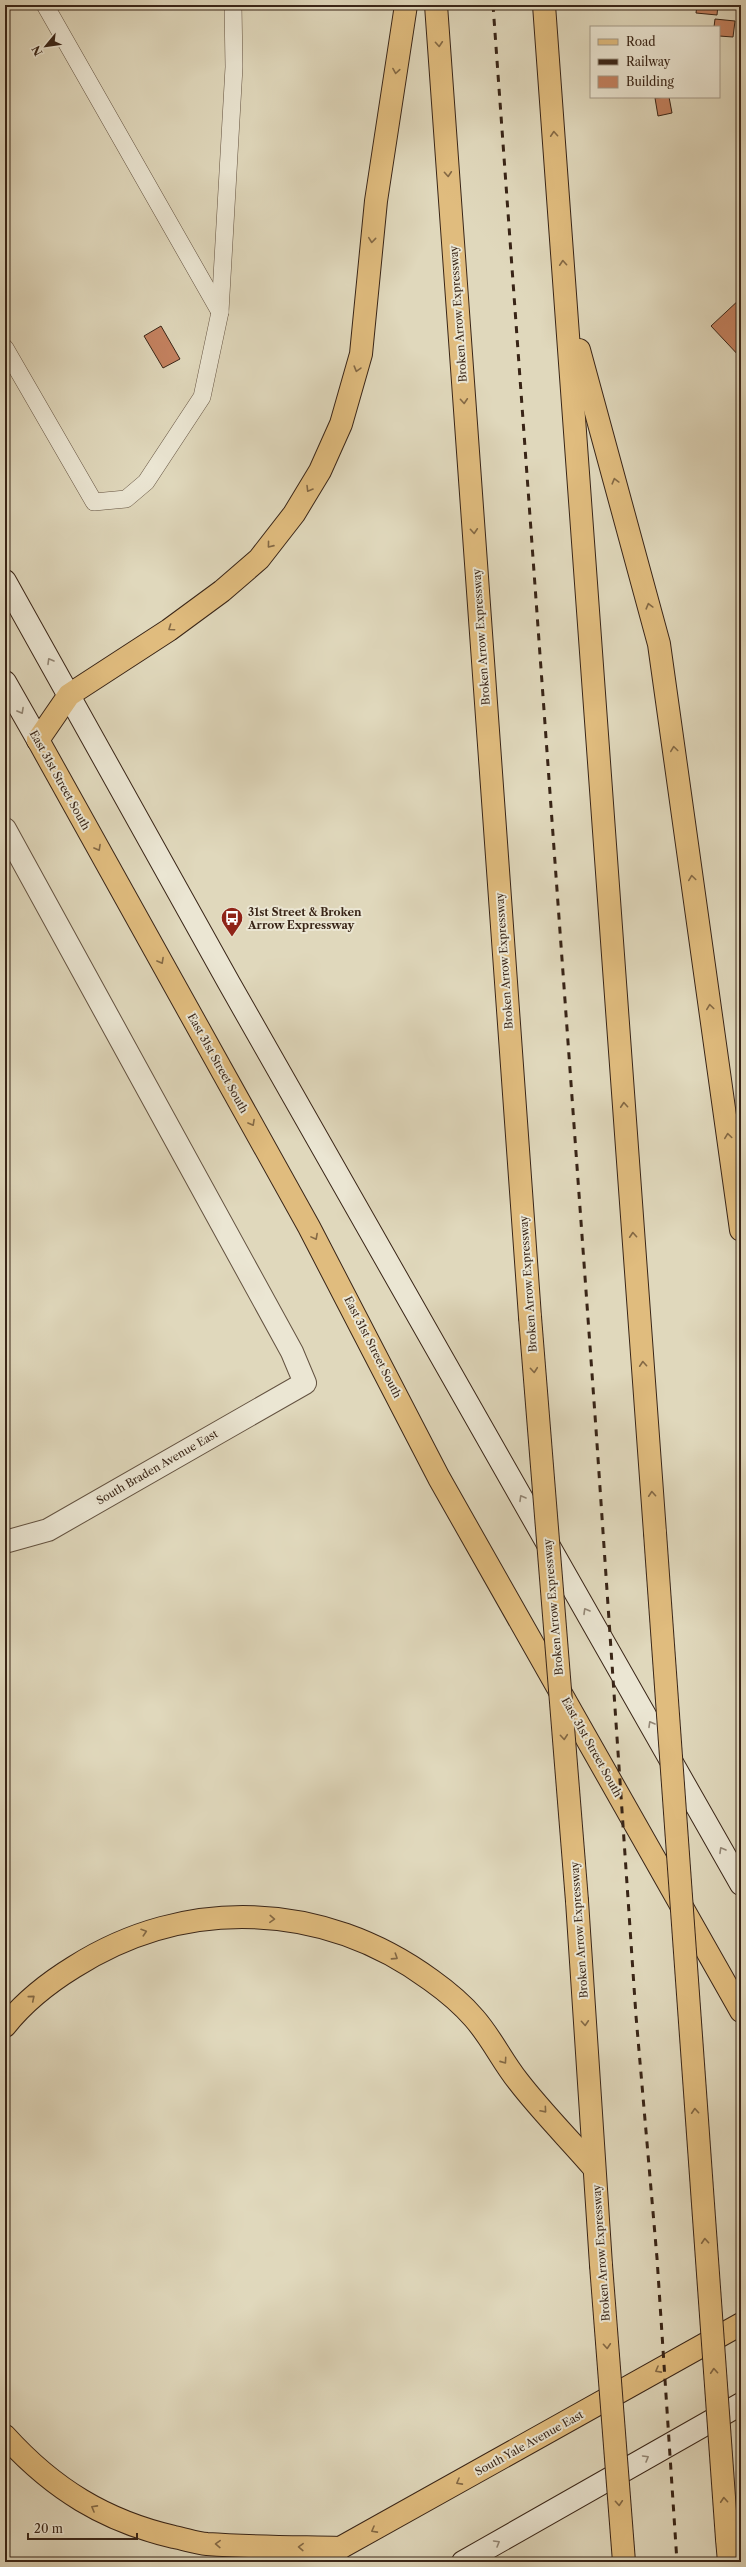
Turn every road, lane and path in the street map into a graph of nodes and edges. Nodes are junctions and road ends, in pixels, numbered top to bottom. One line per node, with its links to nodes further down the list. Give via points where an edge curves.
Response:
1 (45, 5): 7 (lane)
2 (233, 5): 7 (lane, via 234,67)
3 (406, 5): 11 (main road, one-way to 11, via 376,201 361,354 341,424 320,471 294,514 259,559 222,591 169,630)
4 (436, 5): 19 (main road, Broken Arrow Expressway, one-way to 19, bridge, via 530,1317 577,1901)
5 (544, 5): 6 (main road, one-way to 5)
6 (566, 302): 14 (main road, one-way to 6, via 659,644); 27 (main road, one-way to 6, bridge)
7 (220, 312): 8 (lane, via 202,397 146,482 126,499 94,502)
8 (5, 348)
9 (5, 581): 11 (main road, one-way to 9)
10 (5, 682): 12 (main road, East 31st Street South, one-way to 12)
11 (69, 695): 12 (main road); 16 (main road, one-way to 11, via 229,983)
12 (38, 740): 17 (main road, East 31st Street South, one-way to 17, via 309,1227 440,1478)
13 (5, 829): 15 (main road, South Braden Avenue East, via 292,1352 305,1382 48,1530)
14 (741, 1230)
15 (5, 1542)
16 (741, 1884)
17 (741, 2012)
18 (5, 2026): 19 (main road, one-way to 19, via 16,2012 56,1978 98,1952 148,1931 185,1921 235,1917 284,1920 338,1931 387,1952 432,1980 475,2018 518,2081)
19 (594, 2168): 26 (main road, Broken Arrow Expressway, one-way to 26, bridge)
20 (741, 2324): 23 (main road, South Yale Avenue East, one-way to 23)
21 (741, 2404): 25 (main road, one-way to 21)
22 (5, 2436): 23 (main road, one-way to 22, via 205,2544 114,2519 81,2501 45,2474)
23 (340, 2548): 24 (main road, South Yale Avenue East)
24 (316, 2562)
25 (463, 2562)
26 (624, 2562)
27 (728, 2562)

